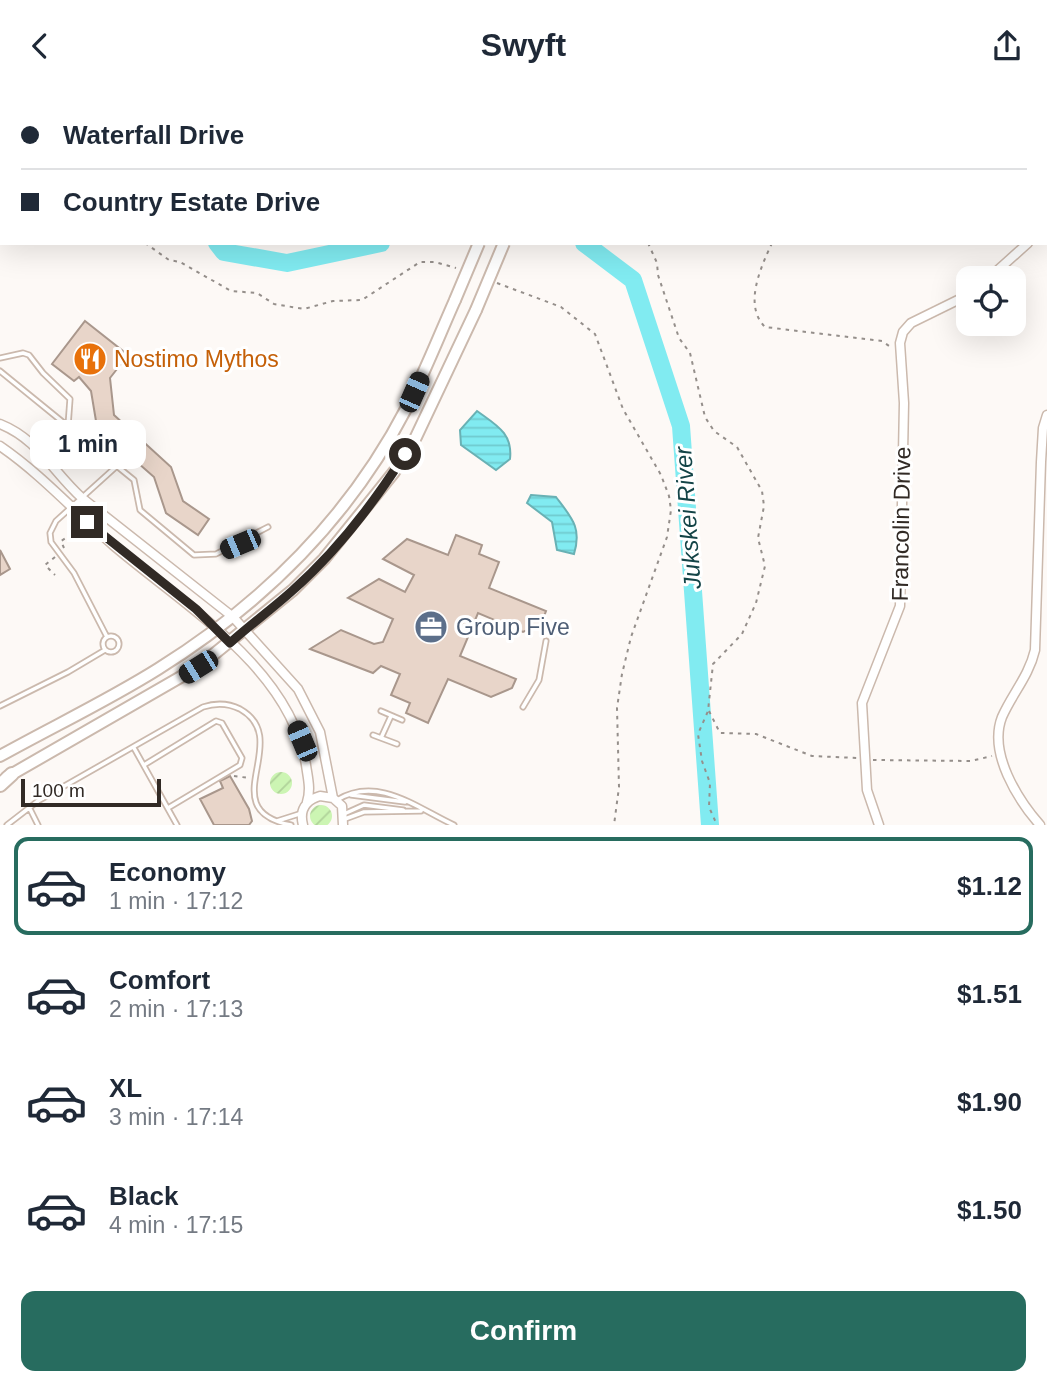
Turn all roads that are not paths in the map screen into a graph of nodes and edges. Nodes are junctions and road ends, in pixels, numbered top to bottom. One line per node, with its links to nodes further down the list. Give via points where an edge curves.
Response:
1 (478, 245): 16 (main road, bridge, via 406,408 354,490 290,568)
2 (503, 245): 18 (main road, bridge, via 416,437 394,472 324,559)
3 (1026, 245): 4 (street)
4 (1002, 266)
5 (956, 301): 48 (street, Francolin Drive, via 908,325 903,332 900,606 862,703 869,802)
6 (0, 358): 10 (lane, via 23,353 32,357 70,399)
7 (0, 371): 10 (lane)
8 (1047, 415): 49 (street, via 1041,461 1035,650 1002,717 999,733 1018,796)
9 (0, 424): 13 (street, via 26,437)
10 (68, 426): 12 (lane)
11 (0, 446): 14 (street)
12 (118, 465): 13 (lane); 15 (lane, via 135,483 140,510 194,555 216,554)
13 (82, 498): 14 (lane); 16 (street)
14 (71, 507): 17 (street); 19 (lane, via 51,530 51,542 74,573)
15 (268, 527)
16 (233, 617): 17 (main road); 18 (street)
17 (216, 628): 21 (street); 32 (main road, via 158,669)
18 (246, 629): 21 (main road); 35 (street, via 298,689 312,714)
19 (107, 637): 22 (lane); 22 (lane, via 116,638 119,645 114,652)
20 (546, 641): 24 (lane, via 539,680)
21 (230, 643): 34 (main road, via 166,686); 36 (street, via 261,675 293,720 310,786)
22 (105, 650): 23 (lane)
23 (0, 706)
24 (523, 707)
25 (381, 711): 26 (lane)
26 (391, 716): 27 (lane); 29 (lane)
27 (402, 720)
28 (373, 735): 29 (lane)
29 (381, 738): 30 (lane)
30 (397, 744)
31 (133, 747): 33 (lane); 37 (lane); 41 (lane, via 203,707 229,705 247,715 261,734 253,779 256,805)
32 (0, 757)
33 (144, 765): 38 (lane); 38 (lane, via 219,721 242,758 240,765)
34 (4, 780)
35 (335, 799): 36 (street, via 320,796); 39 (lane, via 382,791); 40 (street)
36 (305, 806): 41 (lane, via 296,816); 46 (street)
37 (29, 807): 42 (lane); 43 (lane)
38 (168, 808): 44 (lane)
39 (423, 811): 40 (lane, via 364,805); 47 (lane)
40 (344, 820)
41 (275, 821): 45 (lane)
42 (7, 825)
43 (38, 825)
44 (177, 825)
45 (291, 825)
46 (303, 825)
47 (454, 825)
48 (879, 825)
49 (1040, 825)

